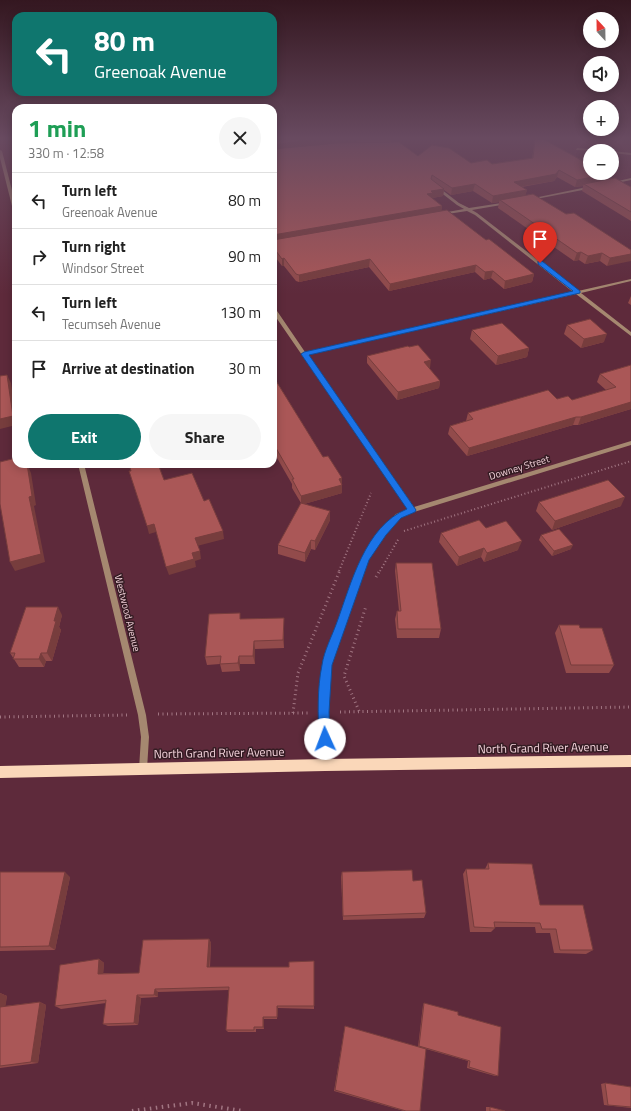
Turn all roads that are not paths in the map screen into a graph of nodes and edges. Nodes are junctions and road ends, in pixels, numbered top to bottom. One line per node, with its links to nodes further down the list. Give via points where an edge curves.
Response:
1 (441, 191): 5 (street)
2 (570, 191): 3 (street)
3 (523, 200)
4 (515, 202): 5 (street)
5 (469, 210): 6 (street); 8 (street, via 483,218)
6 (436, 216)
7 (631, 280): 8 (street)
8 (577, 292): 10 (street); 11 (street)
9 (277, 315): 11 (street)
10 (631, 334)
11 (304, 354): 14 (street)
12 (631, 443): 14 (street, Downey Street)
13 (82, 468): 17 (street, Westwood Avenue, via 142,715 145,737)
14 (412, 510): 16 (street, Downey Street, via 398,516 382,532 364,559 327,665 324,712)
15 (631, 761): 16 (main road, North Grand River Avenue)
16 (325, 765): 17 (main road, North Grand River Avenue)
17 (143, 769): 18 (main road, North Grand River Avenue)
18 (0, 772)

